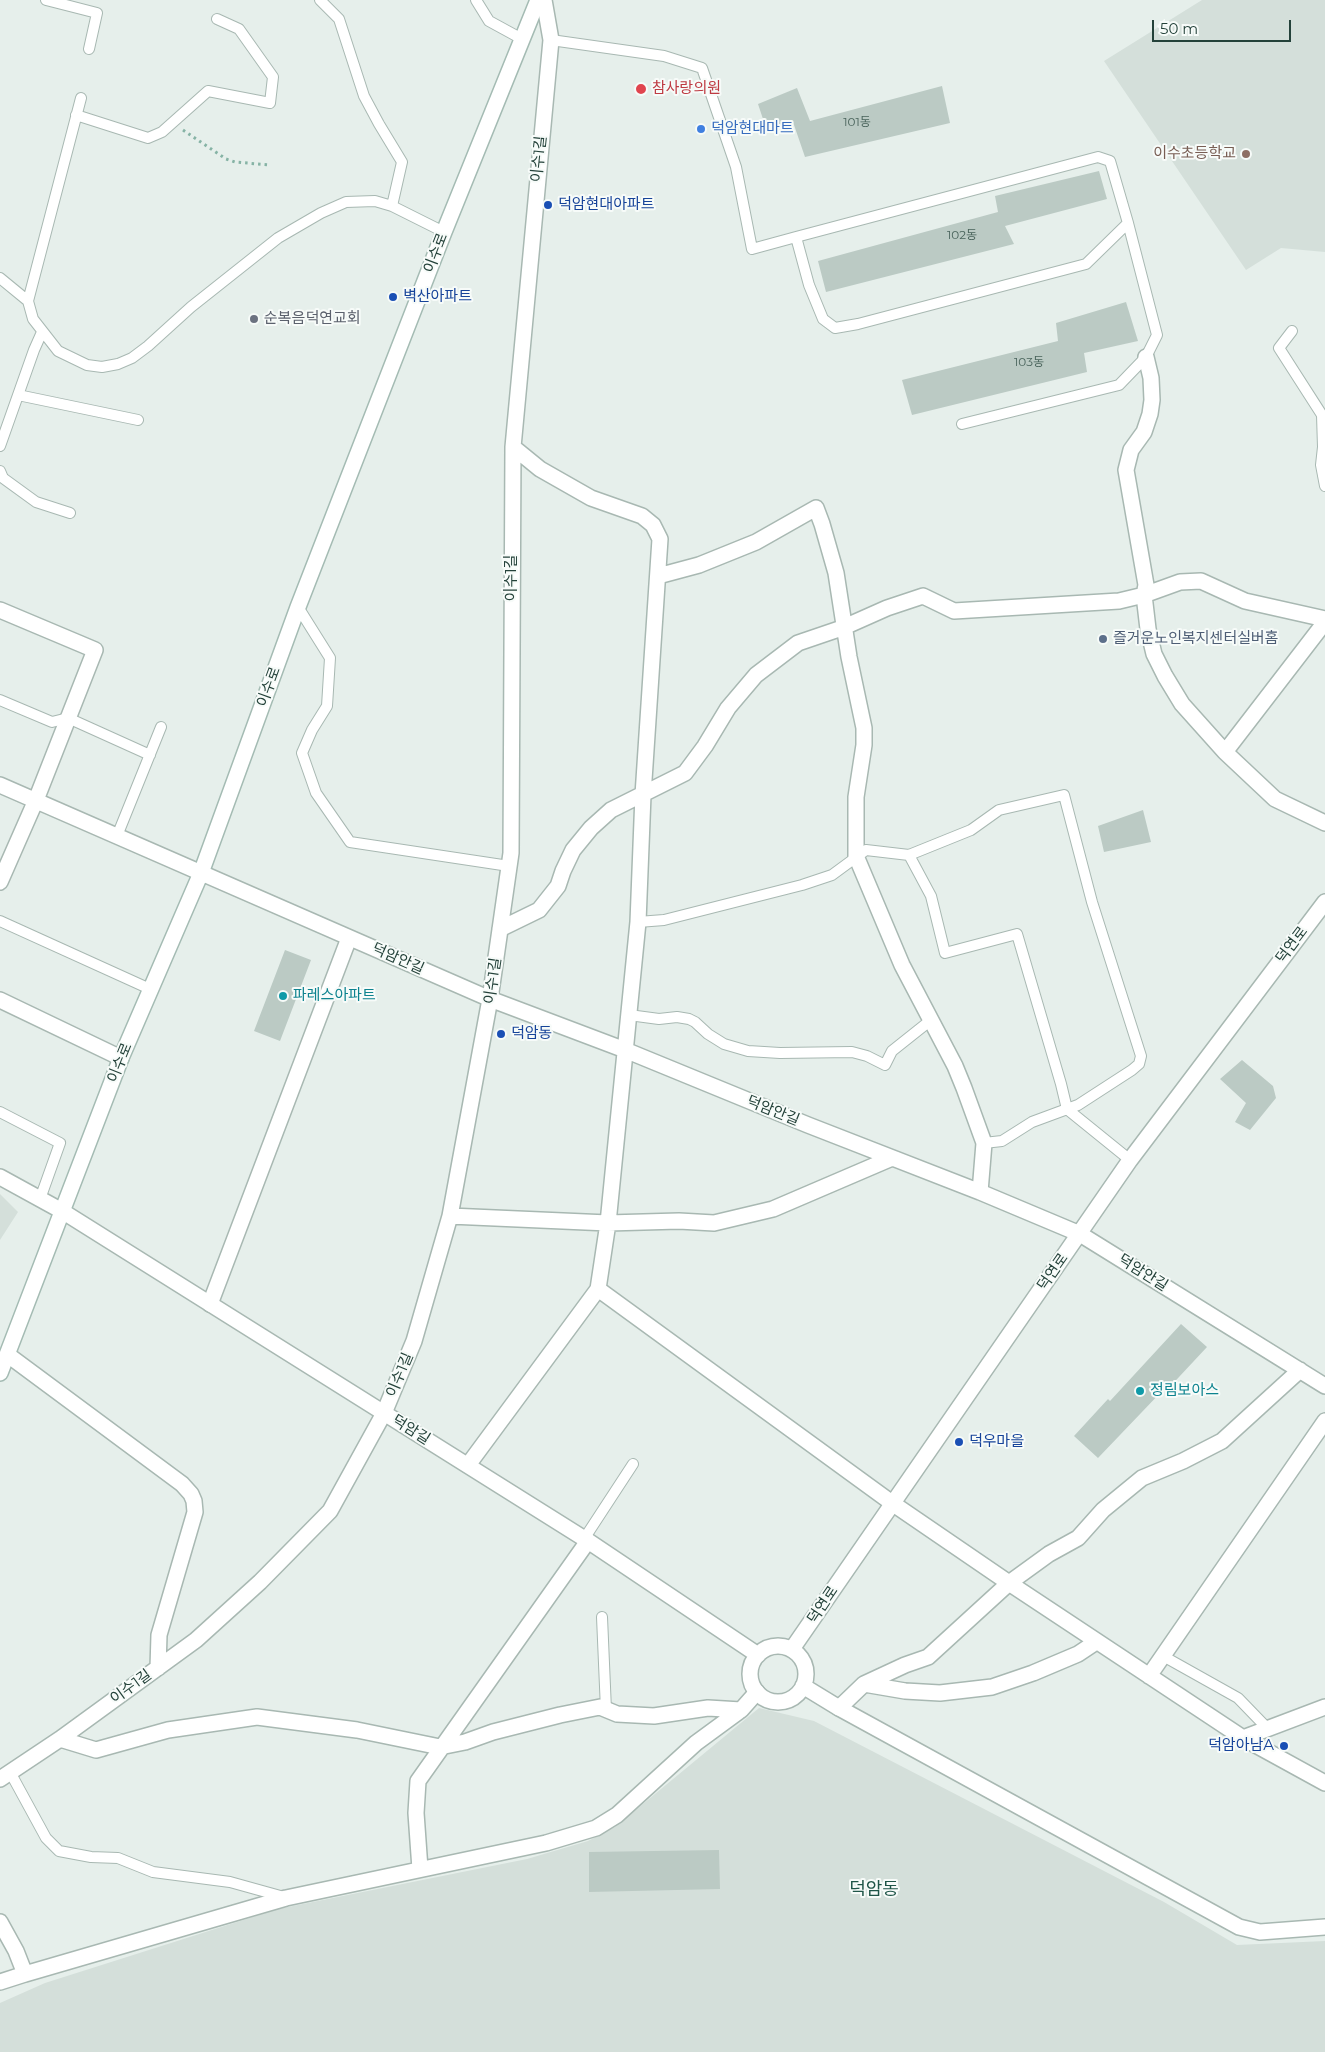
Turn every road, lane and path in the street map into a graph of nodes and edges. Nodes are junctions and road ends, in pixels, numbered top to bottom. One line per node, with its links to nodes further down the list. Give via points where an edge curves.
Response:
1 (46, 0): 9 (lane, via 97,13)
2 (320, 0): 14 (lane, via 339,18 364,96 402,162)
3 (476, 0): 7 (lane, via 489,21)
4 (538, 0): 7 (street, 이수로)
5 (544, 0): 8 (street, 이수1길)
6 (217, 19): 12 (lane, via 239,29 273,77 270,103 208,91)
7 (522, 40): 16 (street, 이수로)
8 (551, 40): 17 (lane, via 664,56 702,68 736,167 752,249); 27 (street, 이수1길)
9 (89, 50)
10 (81, 98): 11 (lane)
11 (76, 116): 12 (lane, via 148,138); 19 (lane)
12 (173, 123): 13 (path, via 226,159)
13 (270, 164)
14 (392, 206): 16 (lane); 21 (lane, via 375,201 346,202 303,223 233,273 148,346 118,364 87,365 58,351)
15 (1128, 223): 17 (lane, via 1110,161 1098,157); 17 (lane, via 1086,264 836,328 823,319 809,285); 22 (lane, via 1157,335)
16 (444, 232): 33 (street, 이수로)
17 (796, 237)
18 (0, 278): 19 (lane)
19 (28, 301): 21 (lane, via 33,319)
20 (1292, 331): 29 (lane, via 1279,348 1322,415 1321,465)
21 (42, 332): 23 (lane)
22 (1146, 357): 25 (lane, via 1119,385); 32 (street, via 1151,378 1150,414 1144,432 1131,450 1126,470 1146,585)
23 (18, 395): 24 (lane); 26 (lane)
24 (138, 420)
25 (962, 424)
26 (0, 446)
27 (513, 446): 31 (street, via 540,469 591,498 642,516 653,525 660,539); 49 (street, 이수1길)
28 (0, 471): 30 (lane, via 3,478 36,502)
29 (1325, 486)
30 (70, 513)
31 (658, 576): 36 (street, via 700,565 756,542 816,508 836,573); 43 (street)
32 (1144, 595): 35 (street, via 1180,582 1201,581 1245,601); 36 (street, via 1119,601 954,611 923,596); 40 (street, via 1154,654 1165,676 1182,704)
33 (298, 607): 49 (lane, via 330,658 327,706 302,753 316,793 350,842); 50 (street, 이수로)
34 (0, 610): 38 (street, via 95,650)
35 (1325, 620): 40 (street)
36 (845, 626): 43 (street, via 798,643 756,675 728,708 685,772); 48 (street, via 864,728 856,796)
37 (0, 700): 38 (lane, via 52,722)
38 (68, 718): 41 (lane); 44 (street)
39 (161, 727): 41 (lane)
40 (1225, 752): 45 (street, via 1275,799)
41 (150, 755): 46 (lane)
42 (0, 785): 44 (street, 덕암안길)
43 (643, 795): 54 (street); 55 (street, via 611,810 591,828 573,850 558,886 539,910)
44 (36, 800): 46 (street, 덕암안길); 51 (street)
45 (1325, 823)
46 (117, 836): 50 (street, 덕암안길)
47 (909, 855): 48 (lane, via 866,850); 64 (lane, via 931,896 944,953 1018,934); 64 (lane, via 971,830 999,810 1064,795 1092,902 1141,1056 1139,1064 1132,1070 1078,1106)
48 (856, 856): 54 (lane, via 832,874 802,885 664,920); 61 (street, via 902,965)
49 (509, 866): 55 (street, 이수1길)
50 (201, 874): 56 (street, 덕암안길); 57 (street, 이수로)
51 (0, 882)
52 (1325, 902): 68 (street, 덕연로)
53 (0, 921): 57 (lane)
54 (638, 922): 60 (street)
55 (500, 929): 58 (street, 이수1길)
56 (349, 938): 58 (street, 덕암안길); 77 (street)
57 (150, 989): 63 (street, 이수로)
58 (490, 999): 62 (street, 덕암안길); 73 (street, 이수1길)
59 (0, 1000): 63 (street)
60 (629, 1015): 61 (lane, via 688,1019 724,1044 748,1051 852,1052 885,1065 892,1051); 62 (street)
61 (931, 1020): 66 (street, via 955,1066)
62 (625, 1050): 67 (street, 덕암안길); 74 (street)
63 (121, 1058): 72 (street, 이수로)
64 (1067, 1109): 66 (lane, via 1032,1122 1002,1141); 68 (lane)
65 (0, 1112): 71 (lane, via 60,1143)
66 (984, 1143): 70 (street)
67 (892, 1158): 70 (street, 덕암안길); 74 (street, via 774,1209 714,1223)
68 (1130, 1160): 75 (street, 덕연로)
69 (0, 1176): 71 (street, 덕암길)
70 (980, 1192): 75 (street, 덕암안길)
71 (40, 1199): 72 (street, 덕암길)
72 (62, 1211): 77 (street, 덕암길); 78 (street, 이수로)
73 (450, 1216): 74 (street); 82 (street, 이수1길, via 414,1341)
74 (608, 1223): 76 (street)
75 (1080, 1234): 79 (street, 덕암안길); 86 (street, 덕연로)
76 (598, 1289): 85 (street); 86 (street)
77 (210, 1304): 82 (street, 덕암길)
78 (8, 1355): 80 (street, 이수로); 94 (street, via 192,1494 195,1512 159,1636)
79 (1300, 1370): 81 (street, 덕암안길); 88 (street, via 1222,1441 1142,1478 1103,1510 1078,1538 1049,1554)
80 (0, 1373)
81 (1325, 1386)
82 (384, 1413): 85 (street, 덕암길); 94 (street, 이수1길, via 330,1511 260,1582 196,1640)
83 (1325, 1421): 93 (street)
84 (632, 1464): 87 (lane)
85 (468, 1465): 87 (street, 덕암길)
86 (892, 1503): 88 (street); 91 (street, 덕연로)
87 (586, 1540): 92 (street, 덕암길); 106 (street)
88 (1010, 1583): 90 (street); 96 (street, via 928,1657)
89 (602, 1617): 101 (lane)
90 (1096, 1642): 95 (street); 96 (street, via 1078,1654 992,1686 940,1693)
91 (792, 1649): 92 (street, via 774,1646); 97 (street, via 804,1664)
92 (758, 1655): 98 (street, via 750,1671 750,1680)
93 (1164, 1656): 95 (street); 103 (lane, via 1238,1698)
94 (158, 1668): 105 (street, 이수1길)
95 (1149, 1676): 104 (street)
96 (864, 1684): 100 (street)
97 (803, 1686): 98 (street, via 794,1697 777,1702); 100 (street)
98 (757, 1692): 102 (street)
99 (1325, 1707): 103 (street)
100 (839, 1708): 112 (street, via 1239,1927 1260,1932)
101 (606, 1710): 102 (street, via 617,1714 654,1716 708,1708); 106 (street, via 600,1707 560,1714)
102 (741, 1710): 109 (street, via 696,1743 617,1815 596,1828)
103 (1268, 1729): 104 (street)
104 (1244, 1738): 108 (street)
105 (60, 1739): 106 (street, via 96,1750 168,1730 257,1717 357,1730); 107 (street, 이수1길)
106 (440, 1747): 109 (street, via 418,1781 416,1813)
107 (3, 1776): 110 (lane, via 46,1838 59,1851 118,1858 153,1872 230,1882)
108 (1325, 1782)
109 (420, 1869): 110 (street)
110 (286, 1898): 113 (street)
111 (0, 1922): 113 (street)
112 (1325, 1927)
113 (25, 1974): 114 (street)
114 (0, 1982)

